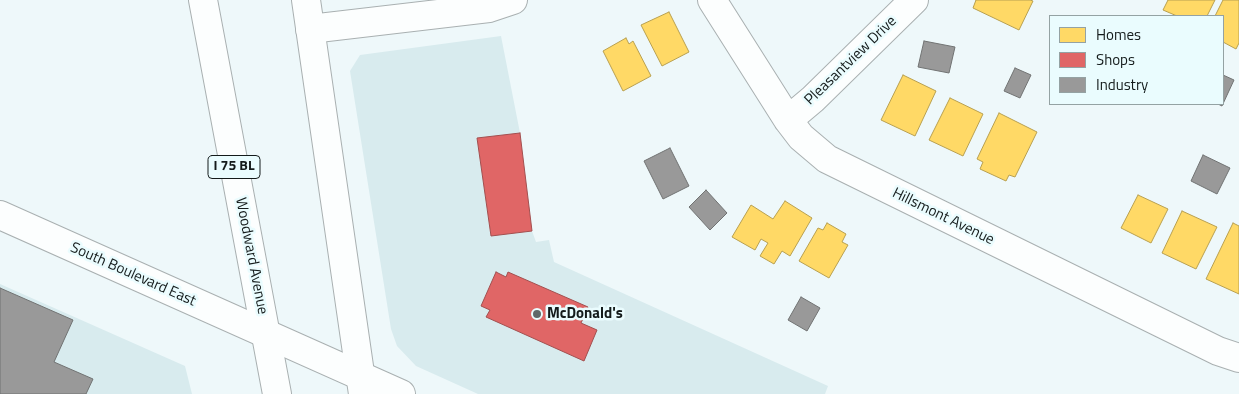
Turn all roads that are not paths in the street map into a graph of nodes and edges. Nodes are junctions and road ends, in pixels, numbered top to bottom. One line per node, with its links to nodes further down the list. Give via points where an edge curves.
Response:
1 (203, 0): 10 (street, Woodward Avenue / I 75 BL)
2 (299, 0): 7 (street)
3 (306, 0): 7 (street)
4 (513, 0): 7 (street, via 489,8)
5 (712, 0): 8 (street, Hillsmont Avenue)
6 (914, 0): 8 (street, Pleasantview Drive)
7 (310, 29): 12 (street)
8 (788, 120): 11 (street, Hillsmont Avenue, via 813,149 835,164 1218,351)
9 (0, 215): 10 (street, South Boulevard East)
10 (266, 334): 12 (street, South Boulevard East); 13 (street, Woodward Avenue / I 75 BL)
11 (1239, 358)
12 (361, 384): 14 (street, South Boulevard East)
13 (277, 394)
14 (401, 394)

